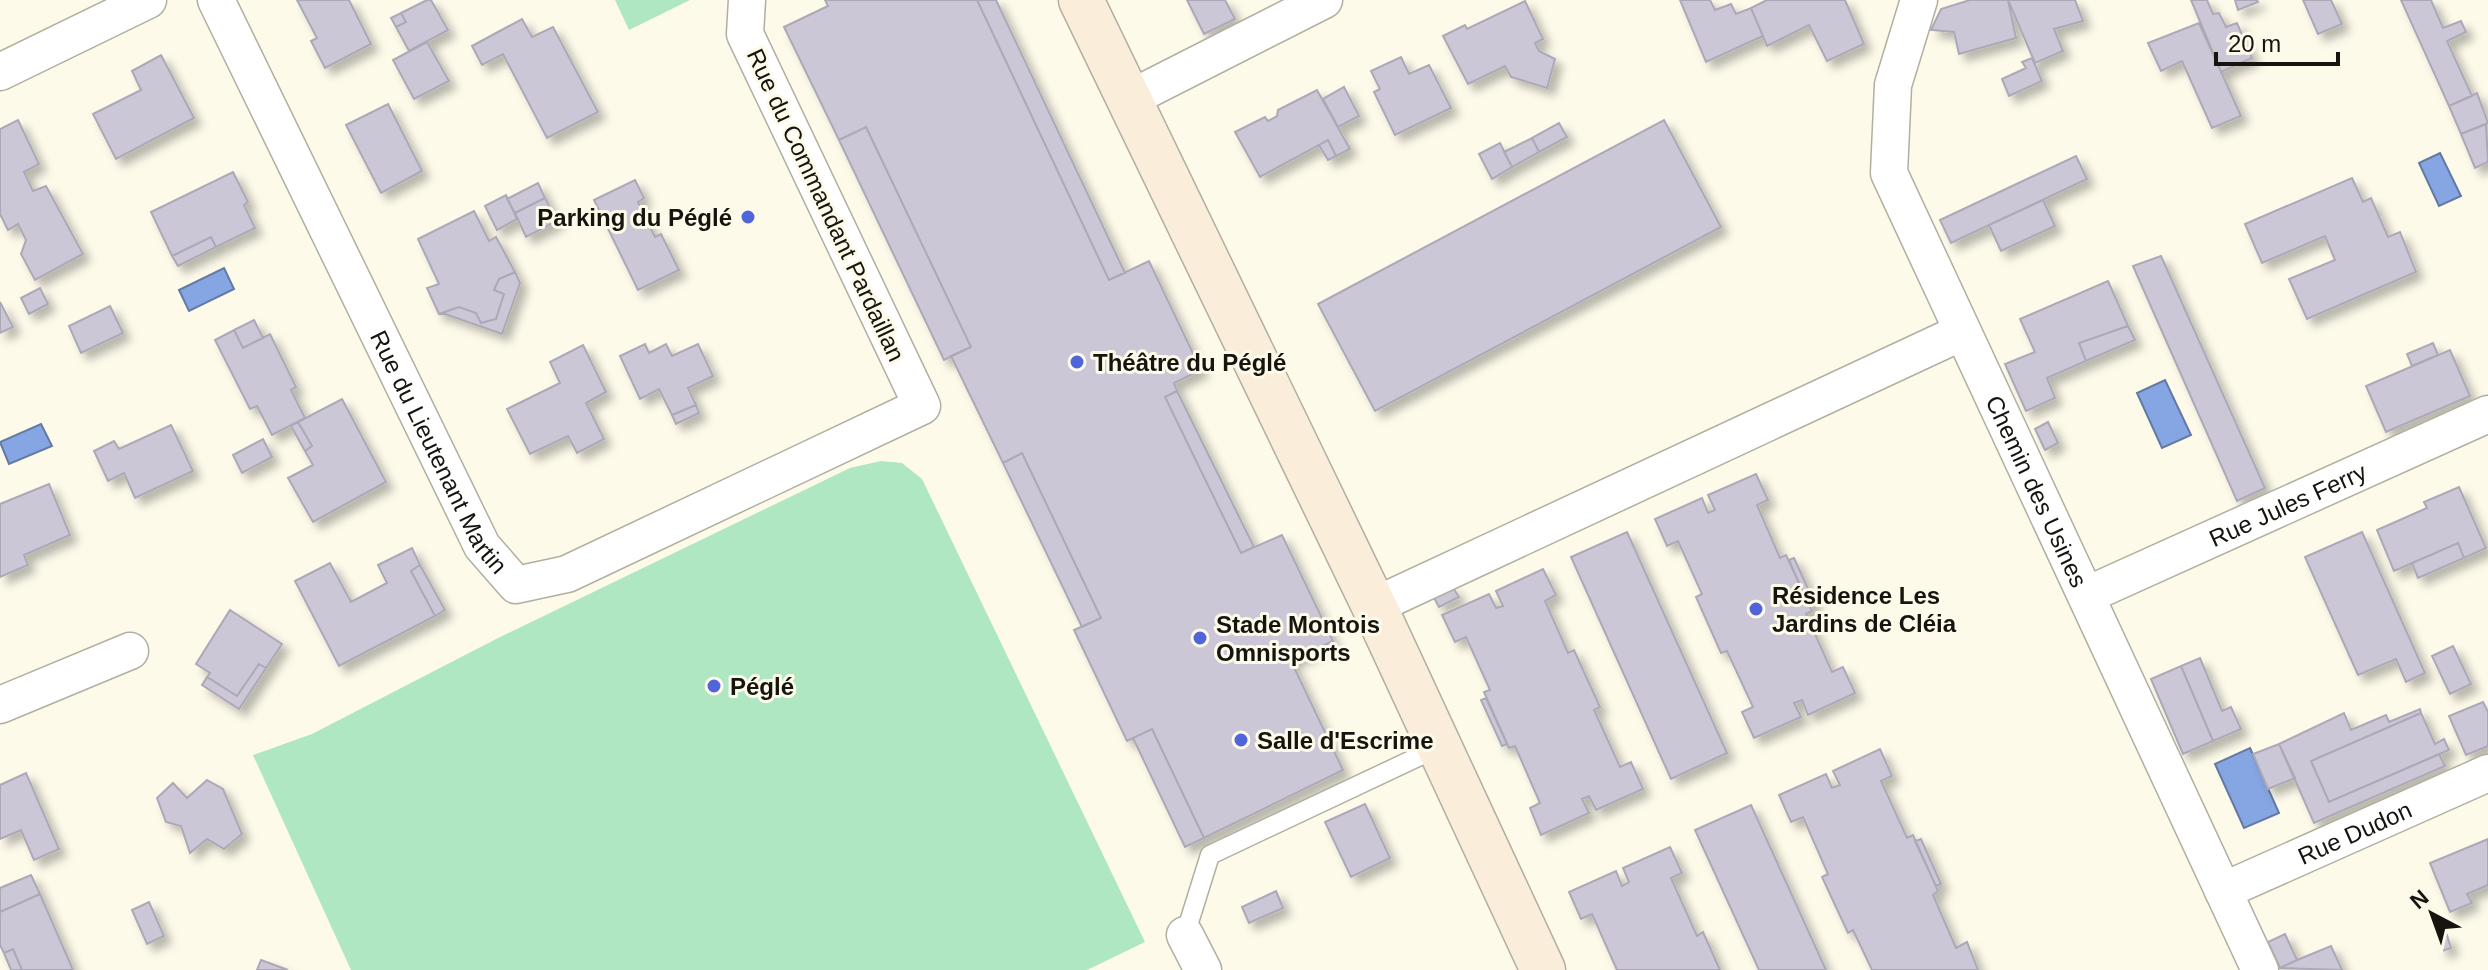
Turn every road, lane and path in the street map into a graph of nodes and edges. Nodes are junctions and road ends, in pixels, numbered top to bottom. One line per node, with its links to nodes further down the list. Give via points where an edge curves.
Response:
1 (148, 0): 7 (street)
2 (216, 0): 10 (street, Rue du Lieutenant Martin, via 482,546 516,585 567,574)
3 (747, 0): 10 (street, Rue du Commandant Pardaillan, via 745,34)
4 (1081, 0): 8 (main road)
5 (1324, 0): 8 (street)
6 (1919, 0): 9 (street, Chemin des Usines, via 1893,85 1889,173)
7 (0, 72)
8 (1131, 98): 13 (main road)
9 (1962, 332): 12 (street, Chemin des Usines); 13 (street)
10 (922, 406)
11 (2488, 414): 12 (street, Rue Jules Ferry)
12 (2087, 595): 18 (street, Chemin des Usines)
13 (1374, 606): 16 (main road)
14 (130, 651): 15 (street)
15 (0, 705)
16 (1440, 746): 19 (lane, via 1210,855); 21 (main road)
17 (2488, 773): 18 (street, Rue Dudon)
18 (2223, 891): 22 (street, Chemin des Usines)
19 (1185, 935): 20 (street)
20 (1203, 970)
21 (1543, 970)
22 (2260, 970)

